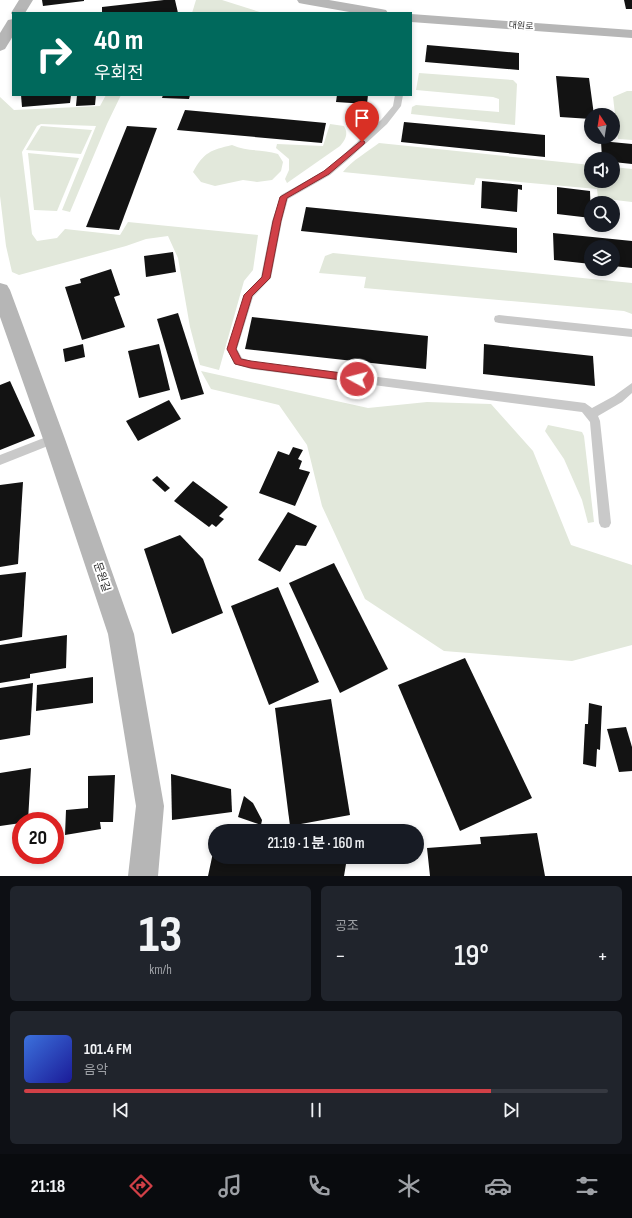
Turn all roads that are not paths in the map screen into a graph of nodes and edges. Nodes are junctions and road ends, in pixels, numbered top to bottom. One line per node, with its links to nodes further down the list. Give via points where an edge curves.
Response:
1 (26, 0): 3 (street)
2 (304, 0): 4 (street)
3 (19, 12)
4 (375, 12)
5 (412, 20): 7 (street, 대원로)
6 (12, 25): 8 (street)
7 (632, 34)
8 (0, 46)
9 (399, 96): 14 (lane, via 397,106 384,122 346,157 327,172 284,197 266,278 248,295 232,349 238,361 251,365 585,408)
10 (0, 290): 15 (street, 문원길)
11 (499, 319): 12 (lane)
12 (632, 333)
13 (632, 387): 14 (lane, via 618,399)
14 (591, 414): 17 (lane, via 595,421)
15 (54, 439): 16 (lane); 18 (street, 문원길, via 121,634 150,806)
16 (0, 460)
17 (605, 523)
18 (142, 876)

